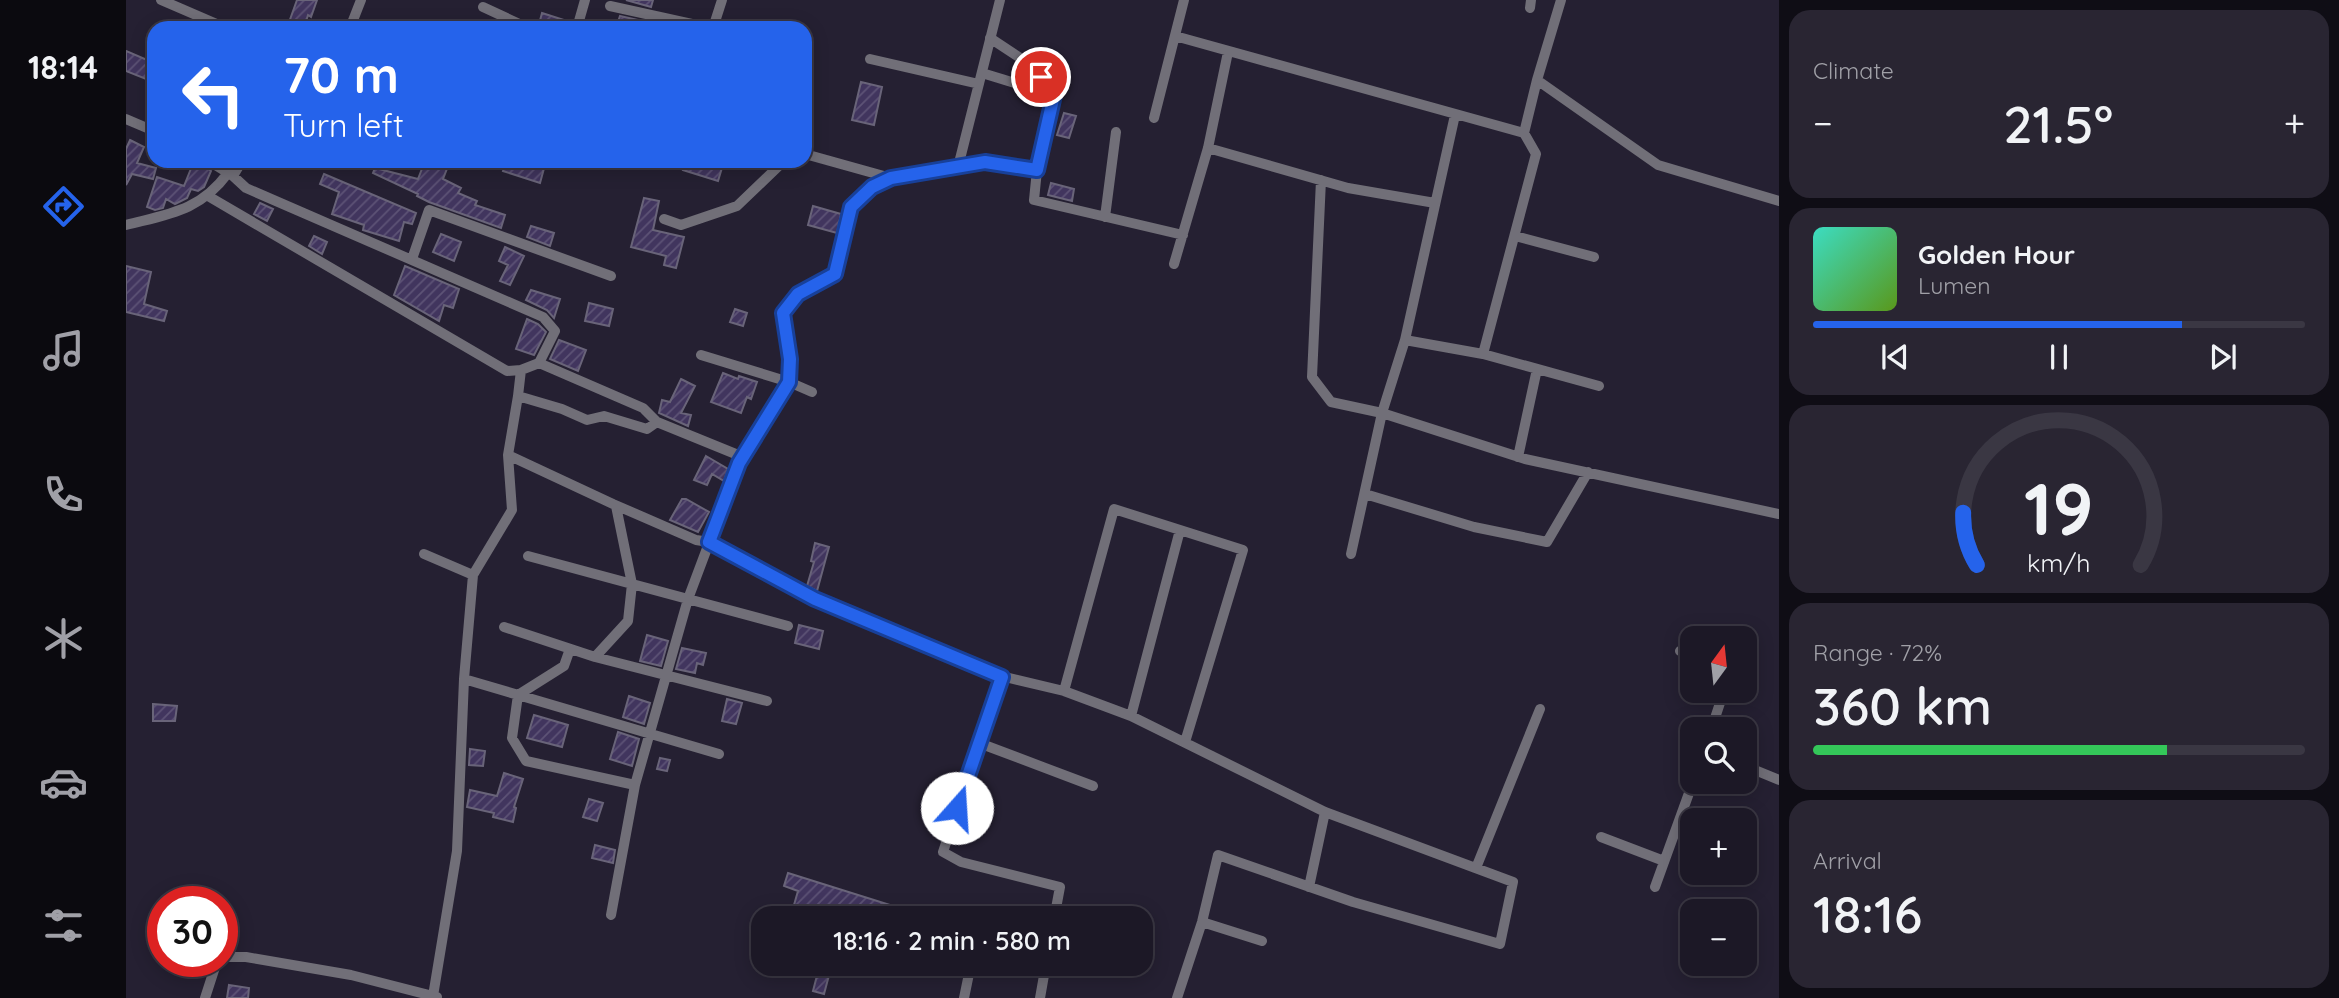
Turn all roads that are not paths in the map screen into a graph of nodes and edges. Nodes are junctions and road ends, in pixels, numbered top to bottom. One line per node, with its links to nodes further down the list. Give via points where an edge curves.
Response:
1 (161, 0): 8 (street)
2 (361, 0): 12 (street)
3 (584, 0): 14 (street)
4 (722, 0): 16 (street)
5 (1000, 0): 18 (street)
6 (1184, 0): 17 (street)
7 (1561, 0): 22 (street)
8 (184, 4): 11 (street)
9 (610, 6): 15 (street)
10 (483, 7): 13 (street)
11 (214, 21)
12 (353, 21)
13 (513, 21)
14 (579, 21)
15 (680, 21)
16 (714, 21)
17 (1175, 36): 19 (street); 26 (street)
18 (990, 38): 21 (street); 24 (street, via 1034,67)
19 (1228, 52): 25 (street); 31 (street)
20 (870, 59): 23 (street)
21 (982, 73): 23 (street); 24 (street)
22 (1537, 80): 30 (street); 42 (street, via 1658,165)
23 (979, 85): 33 (street)
24 (1054, 95): 37 (street)
25 (1455, 115): 30 (street); 43 (street)
26 (1154, 118)
27 (126, 119): 28 (street)
28 (147, 128)
29 (1116, 132): 44 (street)
30 (1524, 133): 48 (street, via 1536,154)
31 (1208, 148): 40 (street); 47 (street)
32 (812, 156): 39 (street)
33 (958, 167): 37 (street, via 985,162); 39 (street)
34 (220, 168): 38 (street)
35 (236, 168): 38 (street)
36 (777, 168): 45 (street, via 737,206 681,225)
37 (1037, 170): 44 (street, via 1034,200)
38 (231, 175): 41 (street); 50 (street, via 246,188)
39 (891, 178): 59 (street, via 872,187 851,207 835,274 798,294 783,313)
40 (1321, 180): 43 (street); 63 (street, via 1312,377 1331,402)
41 (208, 196): 46 (street, via 180,211); 58 (street, via 507,371)
42 (1779, 201)
43 (1435, 202): 53 (street)
44 (1105, 217): 47 (street)
45 (664, 219)
46 (126, 225)
47 (1183, 235): 51 (street)
48 (1515, 236): 49 (street); 54 (street)
49 (1594, 257)
50 (412, 259): 52 (street, via 429,210); 56 (street, via 544,317 555,331)
51 (1174, 264)
52 (611, 276)
53 (1405, 340): 54 (street); 63 (street)
54 (1483, 354): 57 (street)
55 (701, 355): 59 (street)
56 (539, 363): 58 (street); 64 (street, via 643,408)
57 (1537, 369): 60 (street); 67 (street)
58 (521, 370): 62 (street)
59 (789, 382): 61 (street); 66 (street)
60 (1599, 386)
61 (812, 392)
62 (518, 396): 64 (street, via 587,421 604,416 647,429); 65 (street)
63 (1382, 413): 67 (street); 69 (street)
64 (657, 422): 66 (street)
65 (508, 455): 70 (street); 77 (street, via 512,510)
66 (743, 457): 73 (street)
67 (1518, 457): 68 (street)
68 (1588, 472): 69 (street, via 1547,542 1474,527); 71 (street)
69 (1365, 494): 75 (street)
70 (616, 506): 73 (street); 78 (street)
71 (1779, 514)
72 (1180, 530): 87 (street, via 1114,509); 91 (street); 93 (street, via 1243,550)
73 (709, 542): 79 (street); 85 (street, via 815,599)
74 (424, 554): 77 (street)
75 (1351, 554)
76 (528, 556): 78 (street)
77 (472, 575): 86 (street)
78 (632, 584): 79 (street); 83 (street, via 628,621)
79 (688, 599): 80 (street); 84 (street)
80 (788, 626)
81 (504, 628): 82 (street)
82 (570, 649): 83 (street); 88 (street, via 564,666)
83 (595, 657): 84 (street)
84 (667, 674): 89 (street); 92 (street)
85 (1002, 677): 87 (street); 94 (street)
86 (464, 679): 88 (street); 115 (street, via 457,851)
87 (1064, 691): 91 (street)
88 (518, 695): 92 (street); 98 (street, via 512,738 526,761)
89 (767, 701)
90 (1540, 709): 104 (street)
91 (1131, 716): 93 (street)
92 (648, 734): 95 (street); 98 (street)
93 (1185, 742): 101 (street)
94 (979, 743): 99 (street); 107 (street, via 943,852 961,862 1060,887)
95 (719, 754)
96 (1757, 771): 97 (street)
97 (1779, 780)
98 (635, 785): 108 (street)
99 (1093, 786)
100 (1689, 794): 103 (street)
101 (1325, 811): 104 (street); 105 (street)
102 (1601, 837): 103 (street)
103 (1664, 861): 106 (street)
104 (1476, 868): 105 (street, via 1513,882 1500,944)
105 (1309, 887): 109 (street, via 1218,855)
106 (1655, 887)
107 (1056, 906)
108 (611, 915)
109 (1202, 922): 110 (street); 119 (street)
110 (1262, 941)
111 (238, 957): 115 (street, via 351,975)
112 (969, 976): 117 (street)
113 (1044, 976): 118 (street)
114 (212, 977): 116 (street)
115 (437, 997)
116 (205, 998)
117 (964, 998)
118 (1040, 998)
119 (1177, 998)

